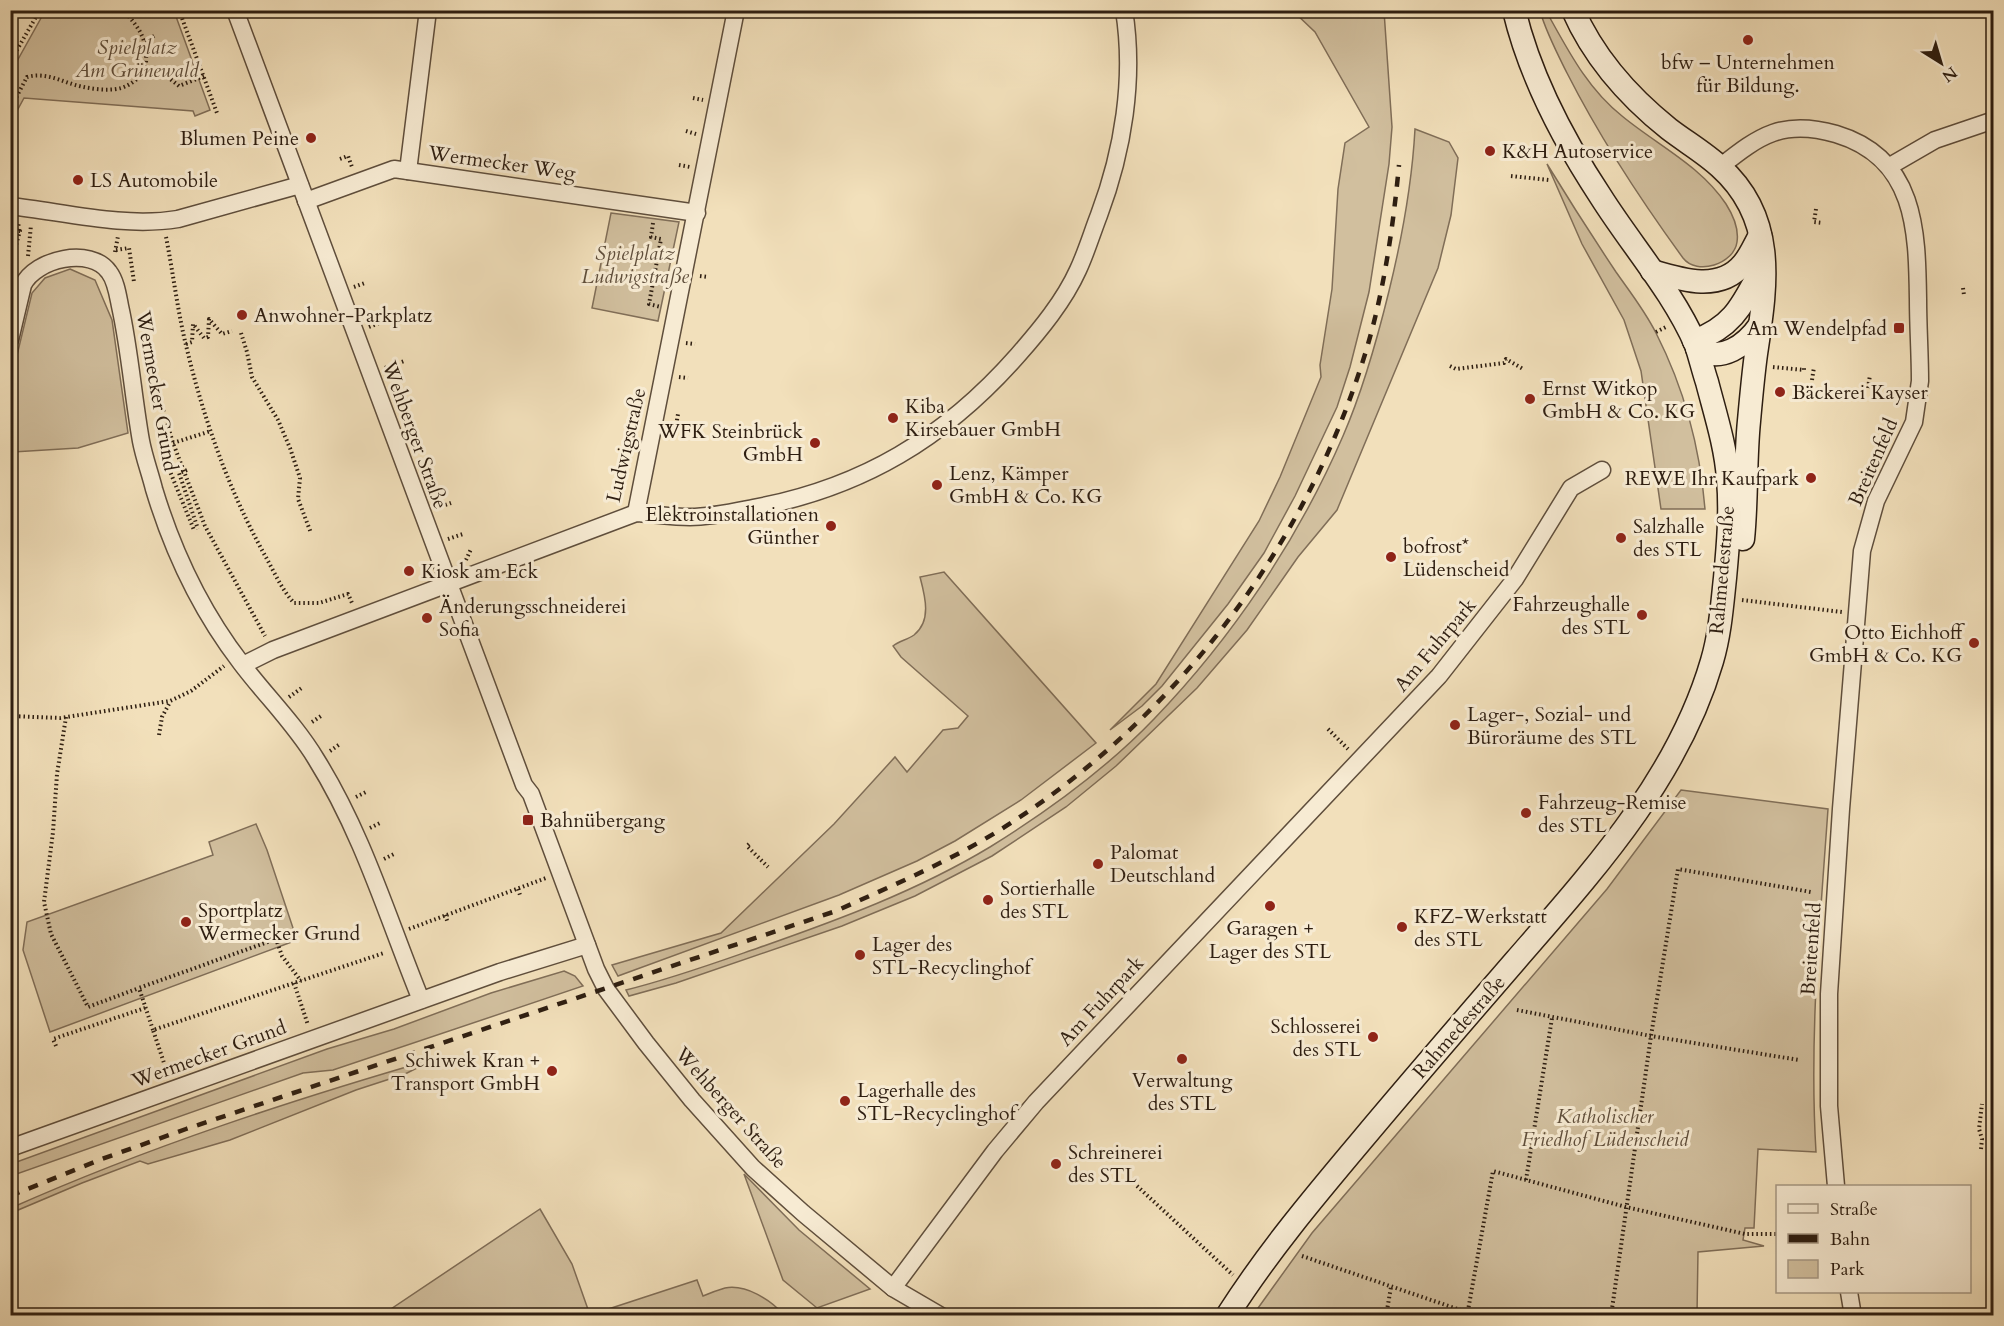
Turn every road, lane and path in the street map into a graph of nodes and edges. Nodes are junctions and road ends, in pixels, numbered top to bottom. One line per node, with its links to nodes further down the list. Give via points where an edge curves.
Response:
1 (40, 10): 12 (path)
2 (179, 10): 14 (path)
3 (235, 10): 23 (street, Wehberger Straße)
4 (428, 10): 20 (street)
5 (736, 10): 26 (street, Ludwigstraße)
6 (1124, 10): 60 (street, via 1126,102 1113,179 1078,272 1049,317 993,383 926,440 827,490 785,502 691,517)
7 (1514, 10): 36 (main road, Rahmedestraße, via 1539,85 1560,126 1599,194)
8 (1573, 10): 19 (main road, via 1583,33 1613,76 1649,112)
9 (126, 11): 11 (path)
10 (156, 35): 11 (path)
11 (146, 41): 13 (path)
12 (10, 62)
13 (145, 72): 14 (path, via 169,78 179,86); 15 (path, via 121,88 84,87 59,78 27,77)
14 (204, 76): 16 (path)
15 (10, 110)
16 (217, 113)
17 (1994, 120): 18 (street, via 1935,140)
18 (1890, 166): 19 (street, Breitenfeld, via 1852,140 1816,129 1771,132); 65 (street, Breitenfeld, via 1907,198 1915,235 1920,381 1914,422 1870,517 1862,550)
19 (1720, 167): 31 (main road, via 1749,202)
20 (408, 171): 23 (street, Wermecker Weg, via 394,169); 26 (street, Wermecker Weg)
21 (1511, 176): 22 (path)
22 (1549, 180)
23 (303, 193): 27 (street, Wermecker Weg); 63 (street, Wehberger Straße)
24 (10, 206): 27 (street, Wermecker Weg)
25 (1816, 209): 28 (path, via 1814,222)
26 (697, 213): 60 (street, Ludwigstraße)
27 (158, 222): 45 (path, via 160,234 165,233)
28 (1823, 223)
29 (17, 231): 33 (path)
30 (652, 231): 40 (path, via 651,237 661,238 649,304)
31 (1760, 235): 34 (main road); 36 (main road, via 1743,264 1716,281 1678,279)
32 (117, 244): 38 (path, via 116,250 129,248)
33 (13, 248): 35 (path)
34 (1765, 262): 41 (main road); 46 (main road, via 1732,317)
35 (10, 266)
36 (1652, 271): 46 (main road, Rahmedestraße)
37 (1963, 288): 39 (path)
38 (136, 291)
39 (1964, 295)
40 (661, 307)
41 (1760, 325): 46 (main road, via 1725,353 1705,353); 64 (main road, via 1745,460)
42 (232, 330): 45 (path, via 222,334 209,319 208,337 204,339 193,324 192,342)
43 (241, 333): 62 (path, via 252,376 290,448 300,478 298,500)
44 (10, 340): 69 (street, Wermecker Grund, via 23,285 37,270 72,257 97,262 109,271 123,320 141,444 155,491 194,590)
45 (186, 344): 56 (path)
46 (1695, 345): 67 (main road, Rahmedestraße, via 1720,433 1728,478 1729,538)
47 (1450, 366): 51 (path, via 1456,369 1504,363 1506,359)
48 (1804, 366): 50 (path, via 1804,370)
49 (1814, 367): 53 (path)
50 (1779, 368)
51 (1523, 369)
52 (1870, 375): 55 (path)
53 (1812, 380)
54 (158, 382): 57 (path, via 155,383)
55 (1868, 388)
56 (210, 431): 57 (path); 66 (path, via 239,506 289,598 300,604 319,603 348,594)
57 (173, 443): 59 (path)
58 (1602, 470): 81 (street, Am Fuhrpark, via 1571,488 1515,579 1473,635)
59 (186, 471): 61 (path); 61 (path, via 179,473 196,530)
60 (636, 513): 63 (street, Ludwigstraße)
61 (205, 526): 68 (path)
62 (311, 533)
63 (448, 584): 66 (street, Ludwigstraße); 90 (street, Wehberger Straße)
64 (1738, 599): 65 (path); 67 (main road)
65 (1857, 614): 115 (street, Breitenfeld, via 1828,1016 1829,1106)
66 (358, 618): 69 (street, Ludwigstraße)
67 (1720, 625): 126 (main road, Rahmedestraße, via 1711,663 1688,723 1651,792 1601,861 1289,1228)
68 (262, 631)
69 (239, 661): 72 (path); 96 (street, Wermecker Grund, via 298,732 325,774 356,834)
70 (303, 687): 71 (path)
71 (286, 699)
72 (170, 701): 75 (path); 78 (path)
73 (10, 716): 75 (path)
74 (321, 716): 76 (path)
75 (66, 717): 100 (path, via 44,902 51,934 88,1007)
76 (308, 725)
77 (1328, 729): 81 (path)
78 (159, 735)
79 (340, 744): 80 (path)
80 (327, 753)
81 (1360, 760): 122 (street, Am Fuhrpark, via 1042,1095)
82 (366, 792): 83 (path)
83 (353, 798)
84 (380, 824): 85 (path)
85 (368, 829)
86 (749, 843): 89 (path, via 747,846)
87 (394, 854): 88 (path)
88 (380, 860)
89 (768, 867)
90 (560, 873): 91 (path); 97 (street, Wehberger Straße)
91 (518, 889): 93 (path); 94 (path)
92 (1811, 892): 107 (path, via 1678,869)
93 (520, 895)
94 (445, 915): 95 (path); 96 (path)
95 (448, 922)
96 (397, 941): 98 (path); 101 (street, Wermecker Grund)
97 (587, 945): 101 (street, Wermecker Grund); 122 (street, Wehberger Straße, via 600,978 622,1011 733,1146 803,1213)
98 (301, 981): 99 (path); 100 (path, via 282,956 276,939)
99 (294, 984): 105 (path); 106 (path)
100 (139, 988): 102 (path)
101 (421, 1000): 110 (street, Wermecker Grund)
102 (145, 1008): 106 (path); 108 (path, via 54,1039)
103 (1517, 1010): 104 (path)
104 (1552, 1018): 107 (path); 114 (path)
105 (309, 1028)
106 (153, 1030): 110 (path)
107 (1651, 1036): 109 (path); 117 (path)
108 (56, 1046)
109 (1799, 1060)
110 (173, 1089): 112 (street, Wermecker Grund)
111 (1982, 1104): 113 (path)
112 (10, 1148)
113 (1981, 1149)
114 (1526, 1180): 117 (path); 124 (path, via 1493,1171)
115 (1836, 1185)
116 (1137, 1186): 120 (path)
117 (1626, 1207): 118 (path, via 1744,1234); 129 (path)
118 (1776, 1234)
119 (1302, 1256): 121 (path)
120 (1229, 1270)
121 (1391, 1287): 124 (path); 127 (path)
122 (892, 1288): 125 (street, Wehberger Straße)
123 (1849, 1293): 130 (street)
124 (1468, 1314): 128 (path)
125 (941, 1316)
126 (1227, 1316)
127 (1386, 1316)
128 (1478, 1316)
129 (1611, 1316)
130 (1853, 1316)

